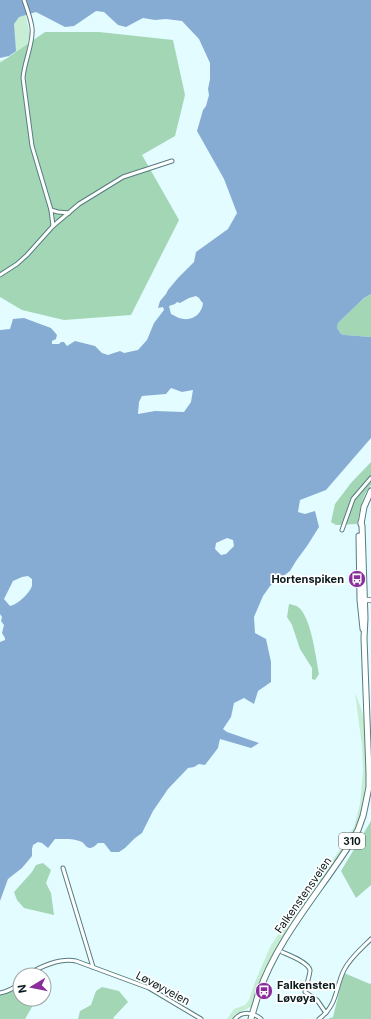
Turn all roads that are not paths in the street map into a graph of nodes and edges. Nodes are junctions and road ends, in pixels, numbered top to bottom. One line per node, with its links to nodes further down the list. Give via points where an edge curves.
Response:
1 (24, 0): 3 (street, via 32,28 23,78 32,146)
2 (172, 160): 4 (street, via 123,177)
3 (51, 210): 4 (street); 5 (street)
4 (69, 213): 5 (street)
5 (53, 226): 6 (street, via 27,255)
6 (0, 275)
7 (371, 478): 9 (street, via 354,499)
8 (371, 491): 10 (main road, Falkenstensveien / 310, via 364,507 360,531)
9 (342, 530)
10 (362, 600): 11 (street); 20 (main road, Falkenstensveien / 310, via 369,773 363,816 350,844 278,951 262,984)
11 (371, 600)
12 (63, 868): 16 (street)
13 (371, 939): 19 (street, via 349,962 333,1003)
14 (282, 952): 19 (street, via 308,966 310,971 305,992 317,1000)
15 (45, 967): 16 (street, Løvøyveien, via 65,960)
16 (93, 967): 21 (street, Løvøyveien, via 149,988)
17 (12, 989): 18 (street)
18 (0, 993)
19 (326, 1013): 24 (street)
20 (252, 1016): 22 (street, via 247,1013 240,1014); 23 (street)
21 (201, 1019)
22 (235, 1019)
23 (261, 1019)
24 (320, 1019)

